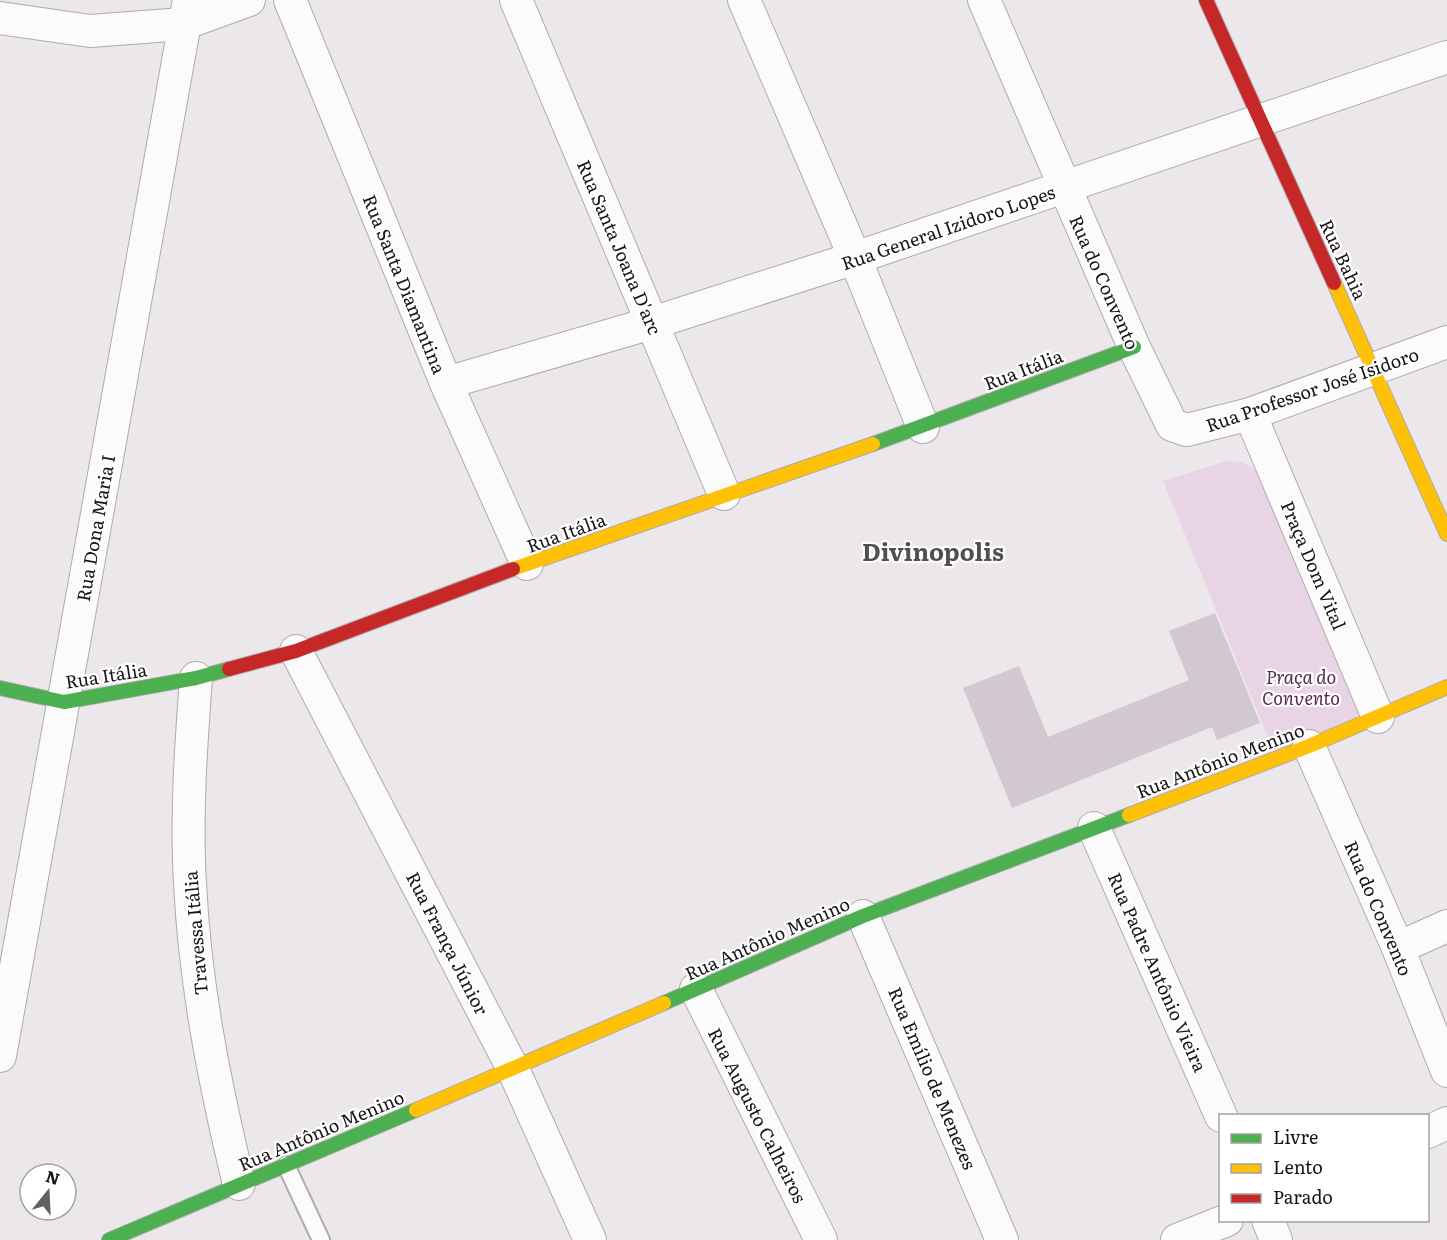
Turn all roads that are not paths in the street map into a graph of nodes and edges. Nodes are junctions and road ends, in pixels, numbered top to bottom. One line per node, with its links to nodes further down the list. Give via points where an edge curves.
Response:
1 (249, 0): 7 (street)
2 (290, 0): 17 (street, Rua Santa Diamantina)
3 (516, 0): 13 (street, Rua Santa Joana D'arc)
4 (744, 0): 12 (street)
5 (984, 0): 11 (street, Rua do Convento)
6 (1206, 0): 10 (street, Rua Bahia)
7 (186, 12): 8 (street, via 90,31); 28 (street, Rua Dona Maria I)
8 (0, 18)
9 (1447, 57): 10 (street, Rua General Izidoro Lopes)
10 (1261, 120): 11 (street, Rua General Izidoro Lopes); 16 (street, Rua Bahia)
11 (1064, 188): 12 (street, Rua General Izidoro Lopes); 15 (street, Rua do Convento)
12 (855, 258): 13 (street, Rua General Izidoro Lopes); 19 (street)
13 (652, 322): 17 (street, Rua General Izidoro Lopes); 21 (street, Rua Santa Joana D'arc)
14 (1447, 342): 16 (street, Rua Professor José Isidoro)
15 (1134, 347): 19 (street, Rua Itália); 20 (street, Rua do Convento, via 1168,421)
16 (1374, 367): 18 (street, Rua Professor José Isidoro); 22 (street, Rua Bahia)
17 (446, 383): 23 (street, Rua Santa Diamantina)
18 (1250, 414): 20 (street, Rua Professor José Isidoro, via 1187,430); 29 (street, Praça Dom Vital)
19 (923, 427): 21 (street, Rua Itália)
20 (1176, 428)
21 (724, 494): 23 (street, Rua Itália)
22 (1447, 534)
23 (527, 564): 24 (street, Rua Itália)
24 (296, 651): 25 (street, Rua Itália); 37 (street, Rua França Júnior)
25 (196, 678): 28 (street, Rua Itália); 43 (street, Travessa Itália, via 189,780 189,882 198,984 215,1085)
26 (1447, 687): 29 (street, Rua Antônio Menino)
27 (0, 688): 28 (street, Rua Itália)
28 (64, 702): 36 (street, Rua Dona Maria I)
29 (1378, 717): 30 (street, Rua Antônio Menino)
30 (1309, 746): 31 (street, Rua Antônio Menino); 34 (street, Rua do Convento)
31 (1094, 828): 32 (street, Rua Antônio Menino); 39 (street, Rua Padre Antônio Vieira)
32 (863, 916): 35 (street, Rua Antônio Menino); 50 (street, Rua Emílio de Menezes)
33 (1447, 926): 34 (street)
34 (1398, 948): 38 (street, Rua do Convento)
35 (696, 989): 37 (street, Rua Antônio Menino); 49 (street, Rua Augusto Calheiros)
36 (0, 1056)
37 (513, 1069): 42 (street, Rua Antônio Menino); 48 (street, Rua França Júnior)
38 (1447, 1071)
39 (1220, 1114)
40 (1447, 1123): 41 (street)
41 (1429, 1132)
42 (286, 1165): 43 (street, Rua Antônio Menino); 47 (lane)
43 (239, 1184): 46 (street, Rua Antônio Menino)
44 (1224, 1222): 51 (street)
45 (1268, 1222): 52 (street)
46 (108, 1240)
47 (321, 1240)
48 (590, 1240)
49 (821, 1240)
50 (1002, 1240)
51 (1177, 1240)
52 (1276, 1240)

